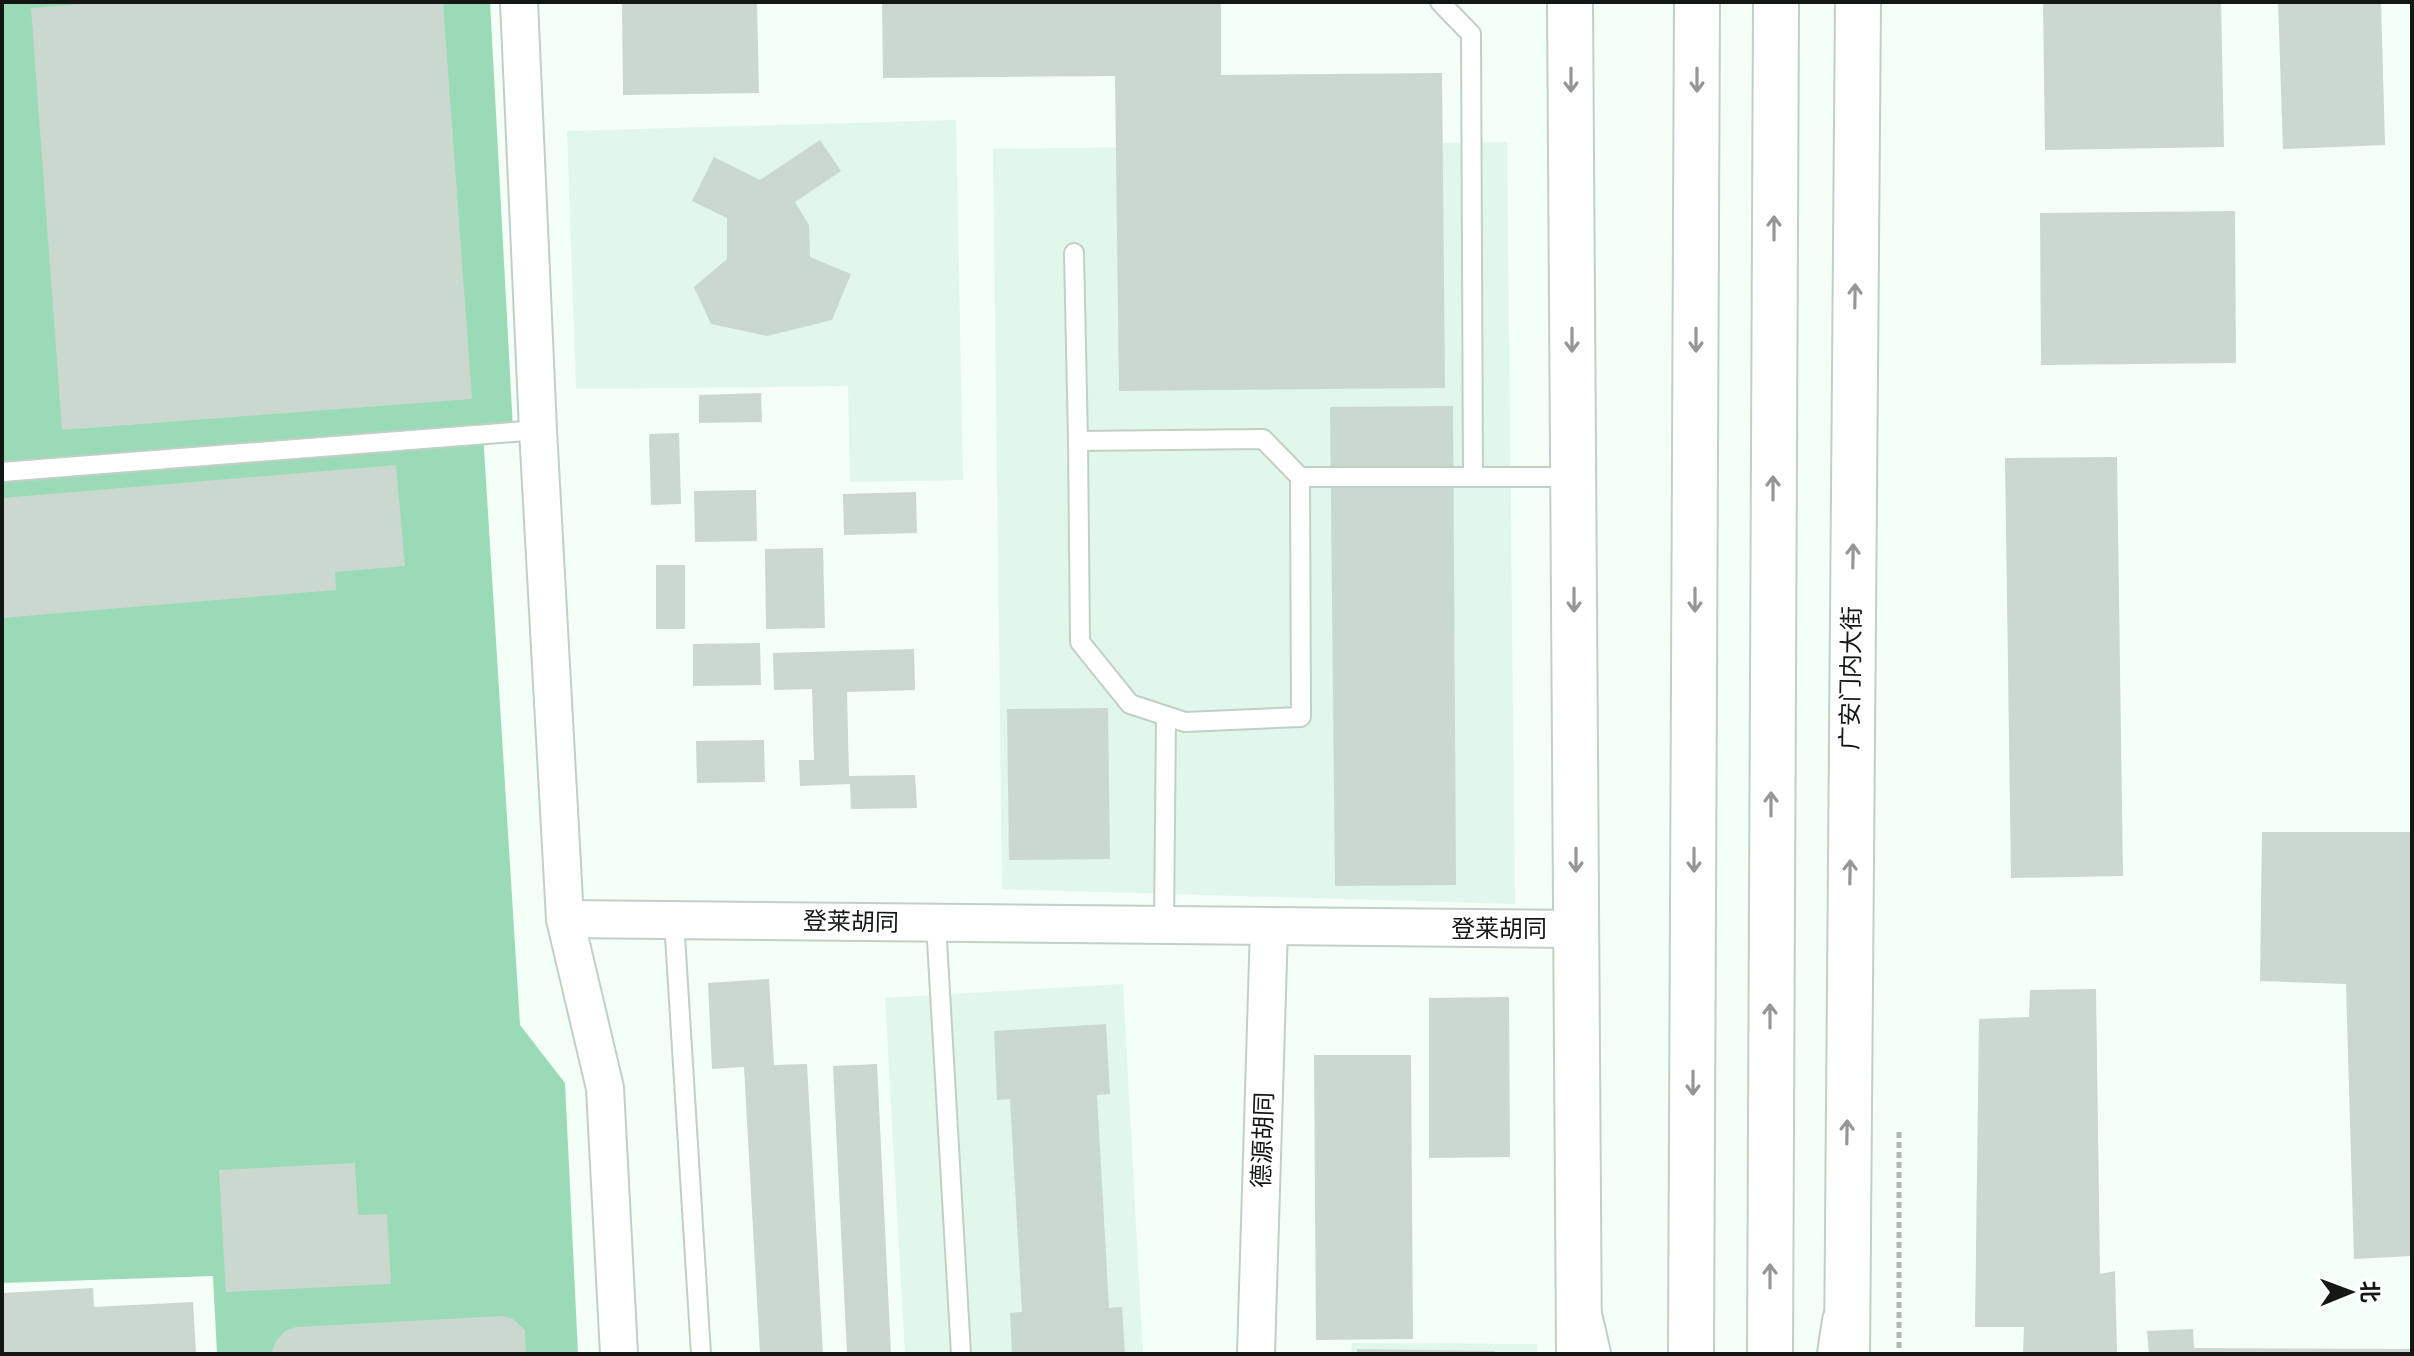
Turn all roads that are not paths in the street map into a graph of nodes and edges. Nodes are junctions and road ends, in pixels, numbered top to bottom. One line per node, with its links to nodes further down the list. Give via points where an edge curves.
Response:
1 (519, 2): 8 (street)
2 (1440, 2): 12 (lane, via 1471,34)
3 (1570, 2): 13 (main road, one-way to 13)
4 (1697, 2): 27 (main road, one-way to 27)
5 (1776, 2): 28 (main road, one-way to 5)
6 (1858, 2): 22 (main road, 广安门内大街, one-way to 6)
7 (1074, 253): 9 (lane)
8 (538, 430): 10 (lane); 15 (street)
9 (1078, 441): 11 (lane, via 1263,439); 14 (lane, via 1080,642 1130,704)
10 (2, 472)
11 (1300, 477): 12 (lane); 14 (lane, via 1301,717 1185,722)
12 (1473, 477): 13 (lane)
13 (1573, 477): 20 (main road, one-way to 20)
14 (1166, 716): 18 (lane)
15 (565, 919): 16 (street, 登莱胡同); 23 (street, via 605,1088)
16 (674, 920): 17 (street, 登莱胡同); 24 (lane)
17 (936, 923): 18 (street, 登莱胡同); 25 (lane)
18 (1164, 925): 19 (street, 登莱胡同)
19 (1269, 927): 20 (street, 登莱胡同); 26 (street, 德源胡同)
20 (1576, 929): 21 (main road)
21 (1582, 1341)
22 (1844, 1343)
23 (619, 1354)
24 (701, 1354)
25 (961, 1354)
26 (1256, 1354)
27 (1691, 1354)
28 (1770, 1354)

